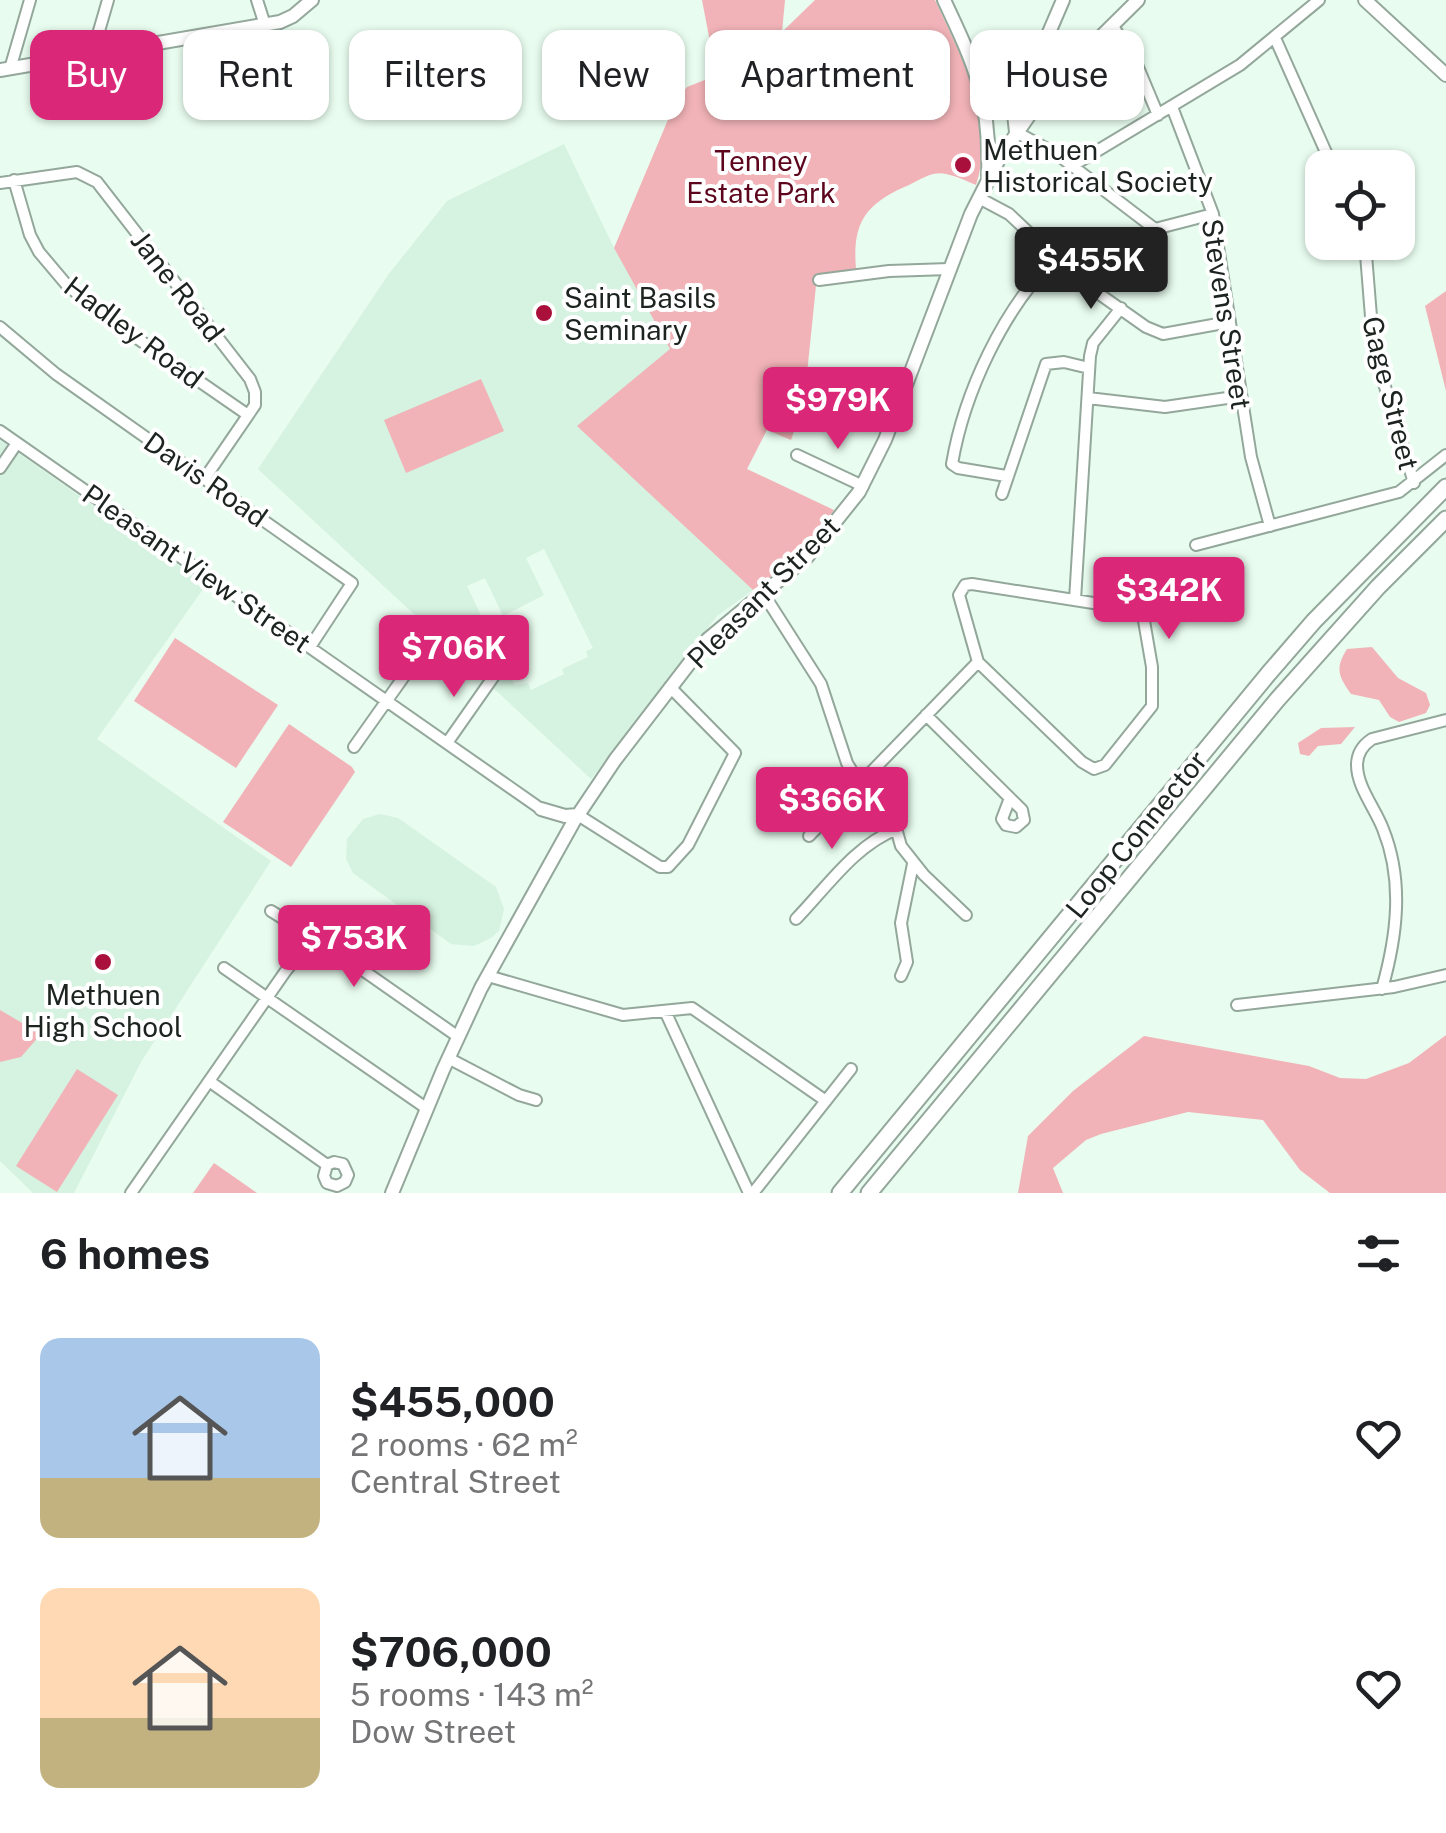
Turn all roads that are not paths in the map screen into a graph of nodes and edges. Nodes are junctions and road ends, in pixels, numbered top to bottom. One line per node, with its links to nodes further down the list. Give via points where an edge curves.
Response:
1 (30, 0): 16 (street)
2 (108, 0): 12 (street)
3 (257, 0): 10 (street)
4 (312, 0): 10 (main road, via 293,16)
5 (944, 0): 23 (main road, via 988,113)
6 (1063, 0): 20 (main road, via 1014,114)
7 (1138, 0): 11 (main road, Pleasant Street)
8 (1319, 0): 13 (street)
9 (1365, 0): 17 (main road)
10 (265, 24): 14 (main road)
11 (1114, 26): 19 (street); 20 (main road, Pleasant Street, via 1073,61)
12 (99, 30)
13 (1276, 38): 18 (street); 21 (street)
14 (163, 42)
15 (30, 65): 16 (main road)
16 (5, 69)
17 (1446, 76)
18 (1172, 106): 19 (street); 27 (street, Stevens Street)
19 (1158, 115): 22 (street)
20 (1016, 132): 22 (street); 23 (main road, Pleasant Street)
21 (1324, 150)
22 (1072, 166): 27 (street, via 1155,229)
23 (988, 178): 26 (main road, Pleasant Street)
24 (14, 180): 25 (street, Jane Road); 38 (street, Hadley Road, via 30,235 66,284); 38 (street, Jane Road, via 77,172 97,182 250,379 256,398)
25 (0, 183)
26 (979, 198): 28 (street, via 1009,214); 30 (main road, Pleasant Street)
27 (1212, 214): 33 (street, Stevens Street)
28 (1054, 258): 32 (street); 44 (street, via 988,352 952,464)
29 (1367, 260): 46 (street, Gage Street, via 1372,329)
30 (949, 269): 31 (street); 47 (main road, Pleasant Street)
31 (819, 280)
32 (1121, 308): 33 (street, via 1162,334); 35 (street, via 1093,344)
33 (1229, 322): 36 (street, Stevens Street)
34 (0, 327): 45 (street, Davis Road, via 38,362)
35 (1089, 368): 37 (street); 44 (street, via 1046,364)
36 (1241, 396): 37 (street, via 1164,407); 51 (street, Stevens Street)
37 (1088, 398): 56 (street)
38 (248, 415): 45 (street)
39 (0, 431): 40 (street, Pleasant View Street)
40 (17, 443): 43 (street); 57 (street, Pleasant View Street)
41 (1446, 454): 46 (street)
42 (797, 455): 47 (street)
43 (0, 468)
44 (1006, 476): 49 (street)
45 (205, 478): 57 (street, Davis Road, via 352,583)
46 (1414, 483): 51 (street)
47 (863, 486): 55 (main road, Pleasant Street, via 806,557)
48 (1446, 487): 98 (highway, Loop Connector, via 1269,673)
49 (1002, 494)
50 (1446, 518): 54 (highway, Loop Connector)
51 (1270, 526): 53 (street)
52 (1446, 527): 54 (highway)
53 (1196, 545)
54 (1378, 587): 99 (highway, Loop Connector)
55 (763, 593): 61 (main road, Pleasant Street, via 719,629); 67 (street, via 822,684 847,763)
56 (1074, 600): 58 (street, via 965,585 959,595); 58 (street, via 1140,612 1146,624 1152,706 1106,764 1094,769 1082,762)
57 (310, 647): 62 (street, Pleasant View Street)
58 (978, 662): 63 (street)
59 (412, 665): 62 (street)
60 (494, 676): 65 (street)
61 (670, 686): 70 (main road, Pleasant Street); 70 (street, via 735,753 688,845 660,867)
62 (386, 701): 65 (street, Pleasant View Street); 66 (street)
63 (926, 715): 67 (street); 68 (street)
64 (1446, 720): 83 (street, via 1372,739 1358,758 1359,778 1383,827 1395,876 1395,931)
65 (448, 743): 69 (street, Pleasant View Street)
66 (354, 747)
67 (866, 778): 71 (street, via 883,782); 72 (street)
68 (1010, 798)
69 (542, 809): 70 (main road); 73 (main road)
70 (578, 815): 73 (main road, Pleasant Street)
71 (897, 829): 74 (street); 77 (street, via 860,852)
72 (808, 836)
73 (564, 837): 81 (main road, Pleasant Street)
74 (914, 864): 76 (street); 82 (street, via 902,923 907,962)
75 (271, 911): 78 (street)
76 (966, 915)
77 (796, 918)
78 (312, 938): 84 (street); 87 (street)
79 (224, 968): 84 (street)
80 (1446, 975): 83 (street)
81 (488, 976): 86 (street, via 623,1015); 87 (main road, Pleasant Street)
82 (901, 976)
83 (1382, 988): 85 (street)
84 (268, 997): 90 (street); 93 (street)
85 (1236, 1005)
86 (665, 1011): 92 (street, via 700,1012); 97 (street)
87 (458, 1036): 88 (main road, Pleasant Street)
88 (448, 1058): 91 (street); 93 (main road, Pleasant Street)
89 (852, 1068): 92 (street)
90 (209, 1081): 94 (street); 95 (street)
91 (536, 1100)
92 (826, 1101): 97 (street)
93 (426, 1108): 96 (main road, Pleasant Street)
94 (327, 1165)
95 (132, 1193)
96 (392, 1193)
97 (751, 1193)
98 (840, 1193)
99 (870, 1193)

